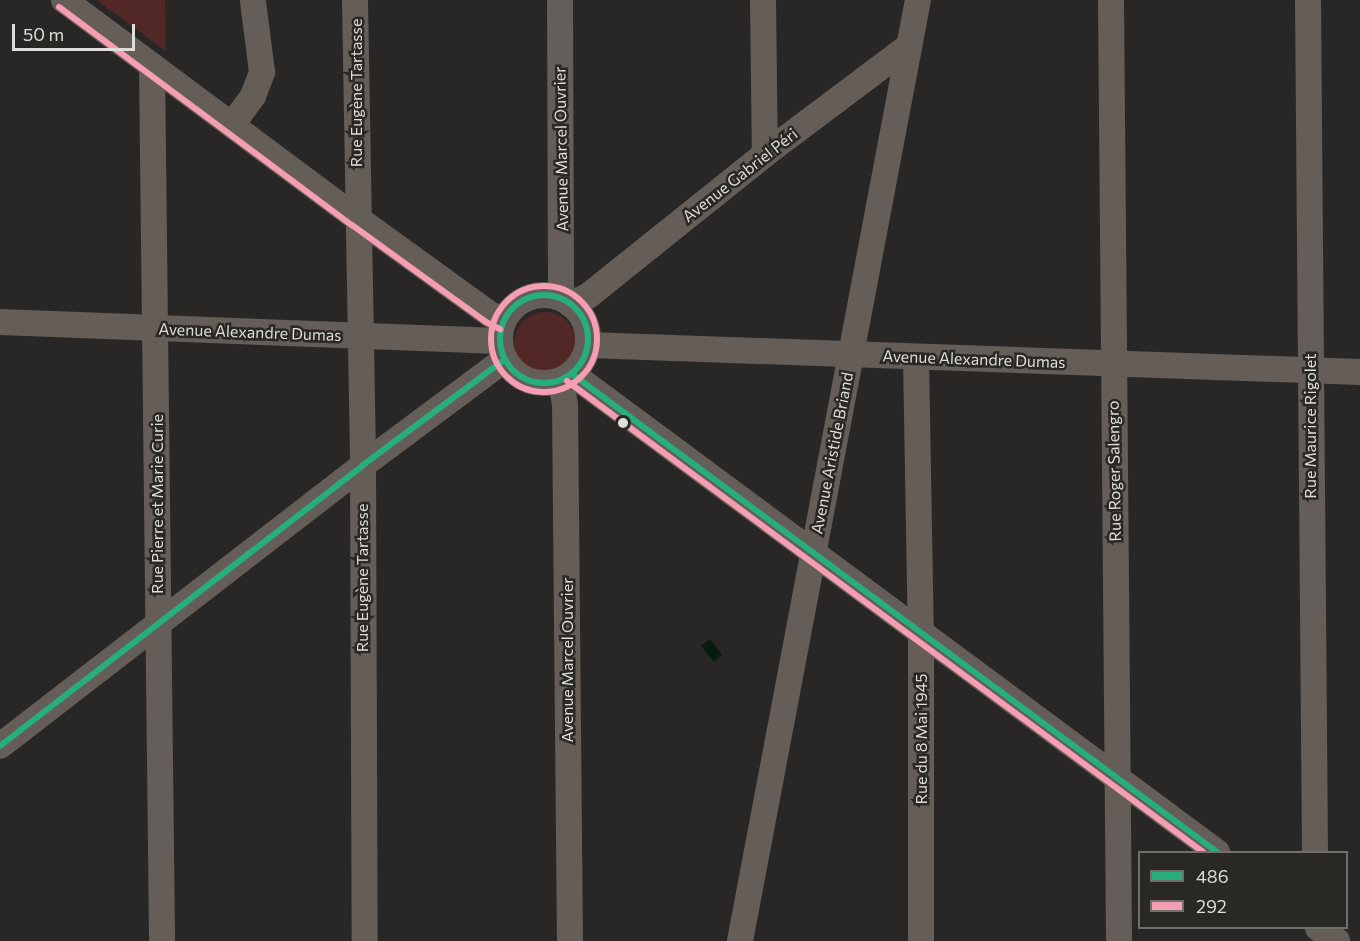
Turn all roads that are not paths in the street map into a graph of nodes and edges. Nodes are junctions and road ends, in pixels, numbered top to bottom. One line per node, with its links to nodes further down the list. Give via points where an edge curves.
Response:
1 (64, 0): 10 (street)
2 (355, 0): 13 (street, Rue Eugène Tartasse)
3 (560, 0): 14 (street, Avenue Marcel Ouvrier)
4 (763, 0): 12 (street)
5 (918, 0): 9 (street, Avenue Aristide Briand)
6 (1111, 0): 22 (street, Rue Roger Salengro)
7 (1308, 0): 23 (street, Rue Maurice Rigolet)
8 (253, 2): 11 (street, via 262,72 253,96)
9 (909, 46): 12 (street, Avenue Gabriel Péri); 20 (street, Avenue Aristide Briand)
10 (152, 67): 11 (street); 16 (street, Rue Pierre et Marie Curie)
11 (232, 125): 13 (street)
12 (765, 154): 14 (street, Avenue Gabriel Péri, via 588,296)
13 (357, 218): 17 (street, Rue Eugène Tartasse); 18 (street, via 491,315)
14 (566, 301): 18 (street, via 548,295 522,301 511,310); 19 (street, via 585,322)
15 (0, 322): 16 (street, Avenue Alexandre Dumas)
16 (156, 328): 17 (street, Avenue Alexandre Dumas); 28 (street, Rue Pierre et Marie Curie)
17 (359, 336): 18 (street, Avenue Alexandre Dumas); 26 (street, Rue Eugène Tartasse)
18 (503, 341): 25 (street, via 522,377 534,382); 26 (street)
19 (588, 345): 20 (street, Avenue Alexandre Dumas); 25 (street, via 584,359)
20 (851, 354): 21 (street, Avenue Alexandre Dumas); 27 (street, Avenue Aristide Briand)
21 (916, 357): 22 (street, Avenue Alexandre Dumas); 29 (street, Rue du 8 Mai 1945)
22 (1112, 364): 23 (street, Avenue Alexandre Dumas); 31 (street, Rue Roger Salengro)
23 (1310, 370): 24 (street, Avenue Alexandre Dumas); 33 (street, Rue Maurice Rigolet)
24 (1360, 372)
25 (566, 377): 27 (street); 37 (street, Avenue Marcel Ouvrier)
26 (363, 465): 28 (street); 36 (street, Rue Eugène Tartasse)
27 (814, 554): 29 (street); 38 (street, Avenue Aristide Briand)
28 (158, 622): 30 (street); 35 (street, Rue Pierre et Marie Curie)
29 (920, 632): 31 (street); 39 (street, Rue du 8 Mai 1945)
30 (0, 746)
31 (1117, 780): 32 (street); 40 (street, Rue Roger Salengro)
32 (1216, 851)
33 (1315, 851)
34 (1320, 929): 41 (street)
35 (162, 941)
36 (365, 941)
37 (570, 941)
38 (740, 941)
39 (921, 941)
40 (1119, 941)
41 (1337, 941)

